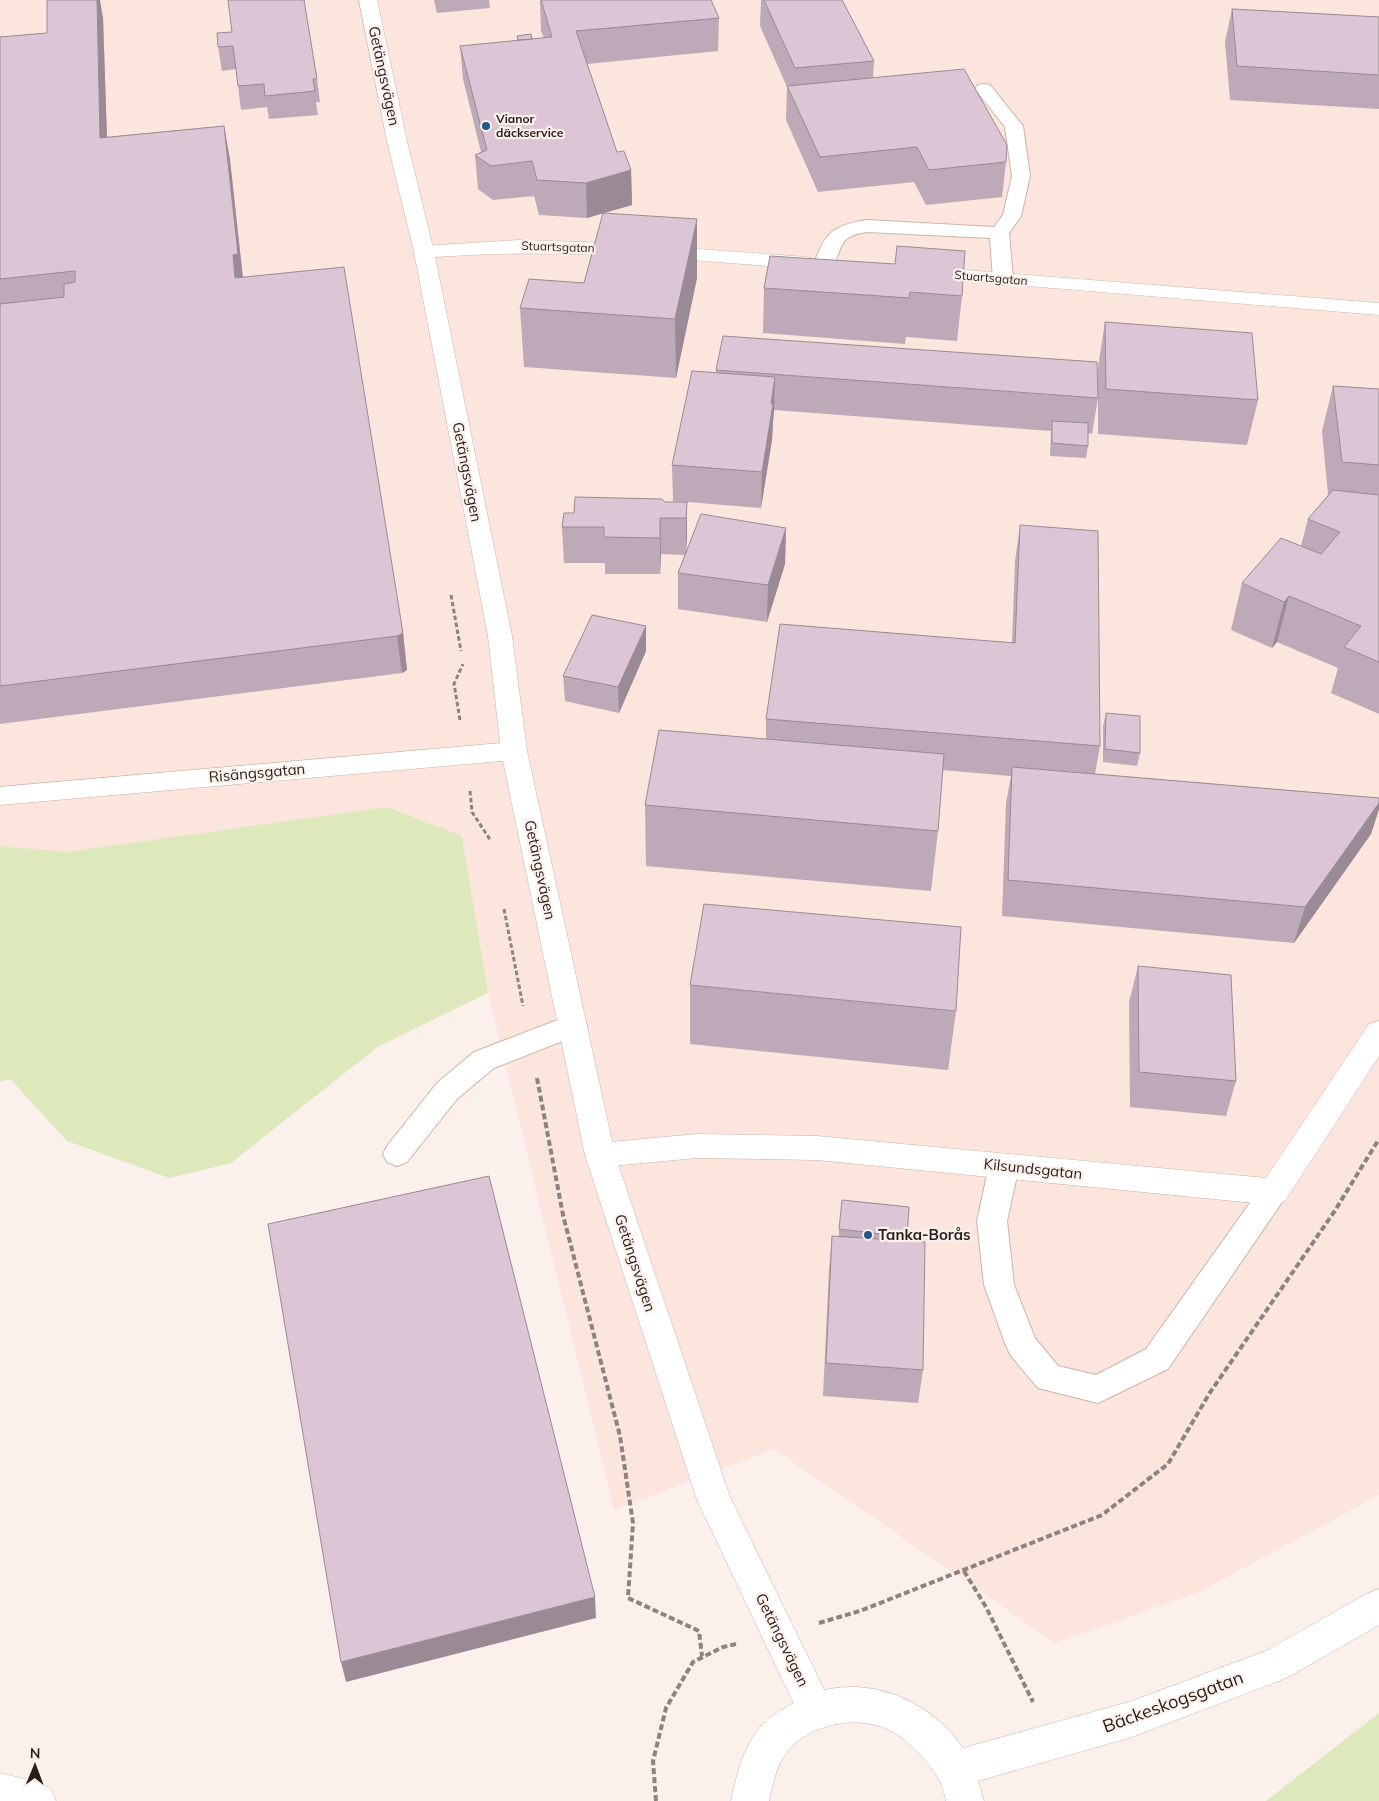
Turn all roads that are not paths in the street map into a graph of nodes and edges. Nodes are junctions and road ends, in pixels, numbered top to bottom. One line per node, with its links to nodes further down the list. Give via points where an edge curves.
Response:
1 (368, 0): 4 (street, Getängsvägen)
2 (984, 89): 3 (lane, via 1014,126 1021,176 1012,216)
3 (999, 233): 5 (lane, via 867,226 845,229 831,242); 7 (lane)
4 (424, 252): 5 (street, Stuartsgatan, via 534,245); 9 (street, Getängsvägen, via 500,636)
5 (834, 265)
6 (903, 271): 7 (street, Stuartsgatan)
7 (1003, 279): 8 (street, Stuartsgatan)
8 (1379, 309)
9 (514, 751): 10 (street, Risängsgatan); 11 (street, Getängsvägen)
10 (0, 796)
11 (572, 1025): 13 (lane, via 484,1060 447,1092); 14 (street, Getängsvägen)
12 (1379, 1032): 16 (street)
13 (397, 1154)
14 (600, 1155): 15 (street, Kilsundsgatan, via 697,1146 817,1148); 18 (street, Getängsvägen, via 714,1500)
15 (1004, 1166): 16 (street, Kilsundsgatan); 16 (lane, via 992,1221 999,1285 1022,1346 1049,1378 1098,1390 1157,1359)
16 (1274, 1192)
17 (1379, 1606): 19 (street, Bäckeskogsgatan, via 1279,1663 1132,1720 1053,1743)
18 (816, 1710): 19 (street, via 842,1704 869,1704 895,1712 920,1726 940,1746); 22 (street, via 793,1722 774,1739 760,1761 751,1786)
19 (960, 1785)
20 (0, 1792): 21 (street)
21 (37, 1801)
22 (750, 1801)

